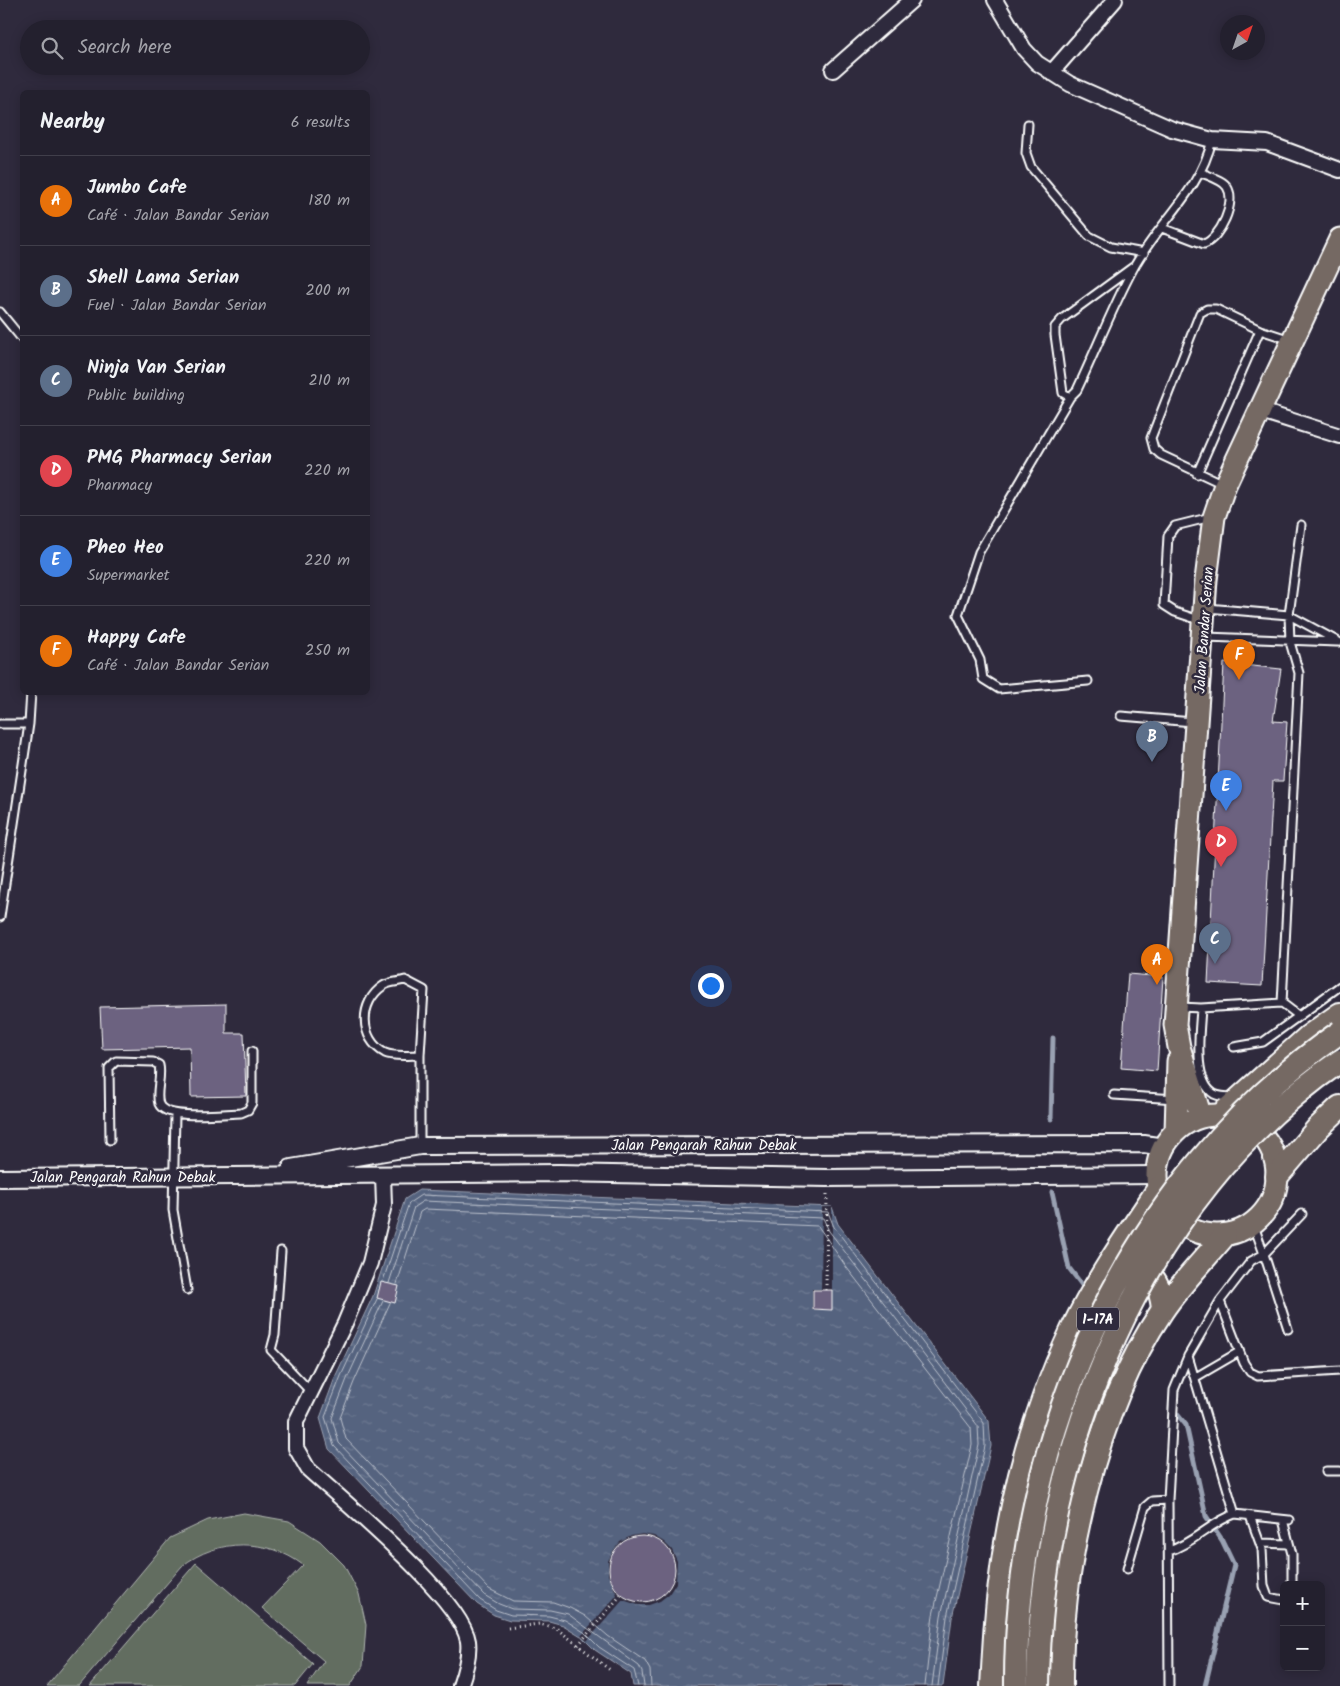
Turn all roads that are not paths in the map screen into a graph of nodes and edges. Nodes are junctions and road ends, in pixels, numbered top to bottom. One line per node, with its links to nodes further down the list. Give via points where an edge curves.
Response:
1 (912, 0): 4 (street)
2 (995, 0): 5 (street, via 1024,49)
3 (1115, 0): 5 (street)
4 (832, 70)
5 (1052, 73): 7 (street, via 1172,128)
6 (1028, 124): 12 (lane, via 1026,153 1031,166 1089,236 1111,247)
7 (1212, 140): 8 (street, via 1267,143); 9 (lane, via 1208,159)
8 (1340, 170)
9 (1200, 172): 10 (lane); 10 (lane, via 1226,185 1230,191 1222,227 1214,238 1204,244)
10 (1162, 228): 12 (lane)
11 (1340, 239): 17 (main road, Jalan Bandar Serian, via 1332,264)
12 (1144, 252): 13 (lane)
13 (1133, 267): 18 (lane, via 1077,390); 18 (lane, via 1055,326 1061,386 1063,393)
14 (0, 312): 16 (lane)
15 (1260, 330): 17 (lane); 21 (lane); 21 (lane, via 1216,309 1200,313 1151,438 1154,449 1161,455)
16 (20, 337)
17 (1294, 341): 19 (main road, Jalan Bandar Serian)
18 (1070, 397): 29 (lane, via 979,552 958,615 980,660 983,679 999,689)
19 (1260, 411): 20 (street); 22 (main road, Jalan Bandar Serian)
20 (1340, 436)
21 (1197, 474): 22 (lane)
22 (1225, 485): 23 (main road, Jalan Bandar Serian)
23 (1214, 516): 26 (main road, Jalan Bandar Serian); 26 (lane, via 1175,526 1168,536 1164,605)
24 (1301, 525): 25 (lane)
25 (1289, 615): 26 (lane); 27 (lane); 28 (lane)
26 (1205, 622): 27 (lane); 32 (main road, Jalan Bandar Serian)
27 (1290, 642): 28 (lane); 37 (lane, via 1299,673)
28 (1340, 642)
29 (1088, 681)
30 (31, 695): 34 (lane)
31 (1121, 716): 32 (lane)
32 (1197, 722): 38 (main road, Jalan Bandar Serian)
33 (0, 724): 34 (lane)
34 (29, 724): 35 (lane)
35 (0, 917)
36 (1340, 986): 41 (lane)
37 (1282, 1003): 39 (lane); 41 (lane)
38 (1176, 1006): 39 (lane); 43 (main road, Jalan Bandar Serian)
39 (1201, 1008): 49 (lane, via 1199,1064 1205,1083 1208,1089 1220,1096)
40 (1340, 1014): 49 (highway, via 1309,1036)
41 (1299, 1016): 44 (lane, via 1263,1042)
42 (1340, 1032): 91 (highway, 1-17A, bridge, via 1296,1066 1219,1138 1142,1239 1112,1290 1084,1349 1062,1408 1040,1486 1023,1581 1016,1643)
43 (1179, 1047): 50 (main road, Jalan Bandar Serian); 53 (main road, Jalan Bandar Serian)
44 (1234, 1047)
45 (252, 1051): 52 (lane, via 252,1103 248,1110 241,1113)
46 (420, 1055): 46 (lane, via 424,990 405,980 384,985 369,999 364,1023 372,1042 386,1054); 56 (lane)
47 (1340, 1061): 92 (highway, 1-17A, bridge, via 1283,1106 1232,1157 1182,1220 1141,1283 1110,1346 1085,1410 1053,1527 1039,1644)
48 (1114, 1095): 50 (lane)
49 (1238, 1098): 53 (highway)
50 (1177, 1100): 54 (main road, Jalan Bandar Serian)
51 (1340, 1106): 59 (highway)
52 (175, 1115): 55 (lane, via 158,1103 159,1065 116,1061 110,1068); 61 (lane)
53 (1211, 1116): 54 (main road, via 1188,1122); 59 (main road, via 1245,1122 1258,1132 1269,1144)
54 (1170, 1139): 56 (street, Jalan Pengarah Rahun Debak, via 1144,1144); 62 (main road, via 1159,1160)
55 (110, 1140)
56 (420, 1146): 57 (street, Jalan Pengarah Rahun Debak)
57 (247, 1176): 58 (street, Jalan Pengarah Rahun Debak); 61 (street, Jalan Pengarah Rahun Debak)
58 (383, 1176): 62 (street, Jalan Pengarah Rahun Debak, via 559,1173 827,1178 1111,1177); 77 (street, via 384,1205 370,1263 345,1323)
59 (1277, 1176): 64 (main road, via 1274,1194 1266,1210)
60 (0, 1178): 61 (street, Jalan Pengarah Rahun Debak)
61 (175, 1178): 69 (lane, via 173,1210)
62 (1158, 1181): 65 (main road, via 1163,1200 1173,1216 1206,1234); 68 (highway)
63 (1302, 1214): 67 (lane)
64 (1253, 1223): 65 (main road); 67 (lane)
65 (1225, 1235): 71 (highway)
66 (281, 1251): 77 (lane, via 271,1350)
67 (1264, 1254): 70 (lane, via 1250,1261); 72 (lane)
68 (1101, 1275): 71 (highway, via 1122,1266 1140,1268 1155,1279); 90 (highway, via 1072,1330 1026,1454 1009,1524 999,1592)
69 (187, 1290)
70 (1220, 1301): 73 (lane); 74 (lane)
71 (1163, 1309): 93 (highway, via 1119,1396 1102,1436 1089,1481 1071,1563)
72 (1288, 1329)
73 (1240, 1352): 75 (lane, via 1250,1372 1258,1376); 76 (lane)
74 (1188, 1356): 76 (lane); 80 (lane, via 1174,1390)
75 (1340, 1371)
76 (1196, 1377): 81 (lane)
77 (310, 1390): 89 (street, via 296,1422 296,1448 308,1469 429,1581 458,1618 468,1641 467,1663)
78 (1326, 1471): 79 (lane)
79 (1340, 1471)
80 (1168, 1500): 85 (lane); 86 (lane, via 1152,1501 1145,1507)
81 (1235, 1514): 82 (lane); 85 (lane, via 1221,1519 1182,1546)
82 (1250, 1516): 83 (lane); 84 (lane, via 1286,1520)
83 (1260, 1543): 84 (lane); 88 (lane, via 1264,1586 1268,1597)
84 (1289, 1544): 87 (lane)
85 (1169, 1550): 94 (lane)
86 (1127, 1569)
87 (1292, 1581)
88 (1280, 1599)
89 (460, 1686)
90 (992, 1686)
91 (1016, 1686)
92 (1038, 1686)
93 (1061, 1686)
94 (1169, 1686)

